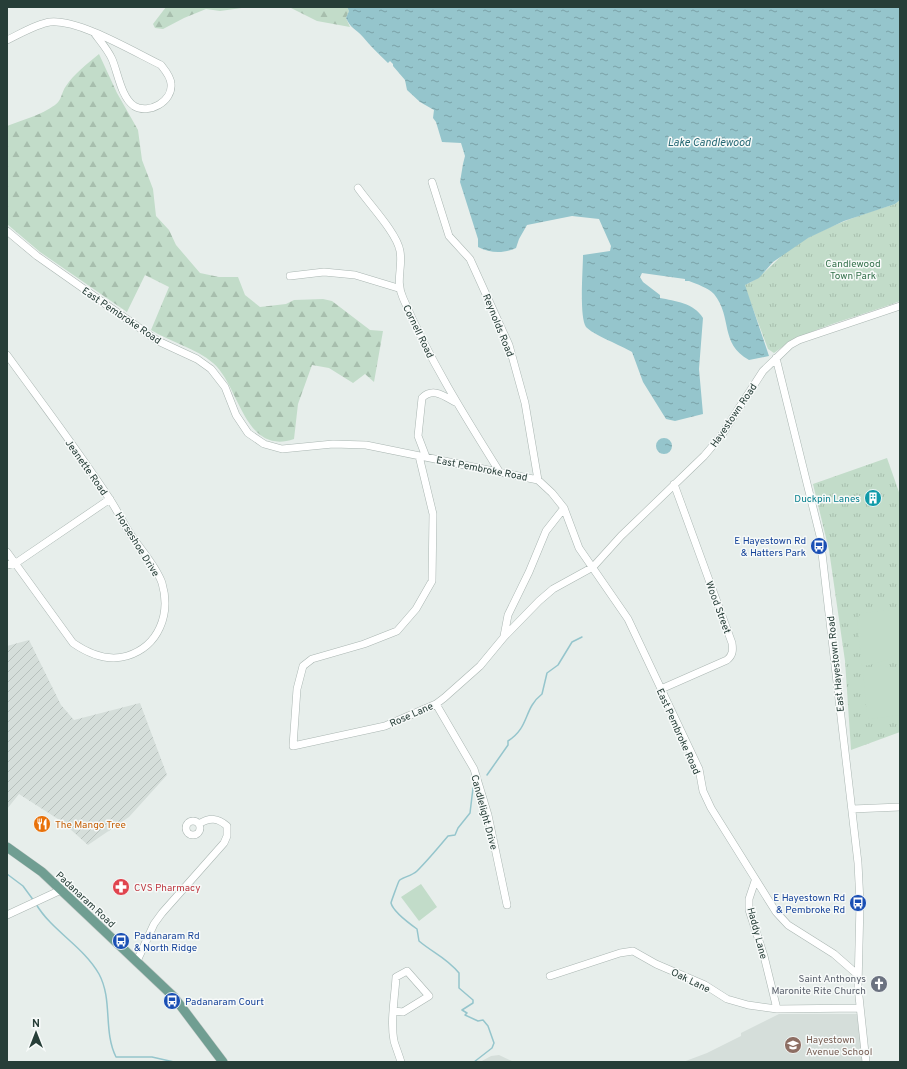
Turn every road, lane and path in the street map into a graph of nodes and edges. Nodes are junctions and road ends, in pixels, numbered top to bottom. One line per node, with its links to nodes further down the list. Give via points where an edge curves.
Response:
1 (95, 34): 1 (street, via 161,65 171,83 164,102 156,107 134,106 128,99 112,59); 2 (street, via 73,24 50,22)
2 (7, 40)
3 (432, 182): 14 (street, Reynolds Road, via 449,236 470,259 509,345 525,403)
4 (358, 188): 7 (street, Cornell Road, via 396,239 400,252)
5 (7, 231): 12 (street, East Pembroke Road, via 37,256 158,341 197,359 211,369 225,387 236,415 248,433 264,444 282,449 332,444 366,445)
6 (290, 276): 7 (street, via 324,272 355,275)
7 (398, 288): 11 (street, Cornell Road)
8 (900, 306): 10 (street, Hayestown Road, via 799,340 790,344)
9 (7, 355): 16 (street, Jeanette Road)
10 (776, 358): 15 (street, Hayestown Road, via 758,378 721,436); 26 (street, East Hayestown Road, via 820,536)
11 (456, 403): 12 (street, via 438,392 422,398 418,436); 13 (street, Cornell Road)
12 (422, 456): 13 (street, East Pembroke Road); 24 (street, Rose Lane, via 433,514 432,581 416,609 397,631 364,644 312,659 303,666 297,689 293,746 385,726)
13 (499, 471): 14 (street, East Pembroke Road)
14 (538, 480): 17 (street, East Pembroke Road)
15 (674, 484): 21 (street, Hayestown Road); 23 (street, Wood Street, via 733,650 726,660)
16 (110, 500): 19 (street, Jeanette Road); 19 (street, Horseshoe Drive, via 161,582 165,601 164,621 157,634 136,653 118,659 102,657 87,652 73,642)
17 (564, 508): 21 (street, East Pembroke Road, via 579,548); 22 (street, Rose Lane, via 546,531 508,615)
18 (7, 552): 19 (street, Horseshoe Drive)
19 (16, 563): 20 (street, Jeanette Road)
20 (7, 565)
21 (593, 567): 22 (street, Rose Lane, via 553,589); 23 (street, East Pembroke Road, via 628,619)
22 (504, 637): 24 (street, Rose Lane, via 480,666)
23 (660, 689): 29 (street, East Pembroke Road, via 698,769 708,802)
24 (436, 704): 31 (street, Candlelight Drive, via 474,769 488,815)
25 (900, 807): 26 (street)
26 (852, 809): 34 (street, East Hayestown Road, via 860,892)
27 (199, 824): 33 (street, via 206,820 221,820 227,826 228,836 154,924)
28 (7, 847): 30 (main road, Padanaram Road, via 25,859)
29 (755, 881): 34 (street, East Pembroke Road, via 788,925 834,954); 37 (street, Haddy Lane, via 749,899 749,910)
30 (60, 890): 32 (street); 33 (main road, Padanaram Road)
31 (507, 905)
32 (7, 916)
33 (137, 961): 39 (main road, Padanaram Road, via 177,1001)
34 (858, 975): 36 (street, East Hayestown Road)
35 (550, 976): 37 (street, Oak Lane, via 633,951 705,985 727,999)
36 (860, 1008): 37 (street, Oak Lane); 41 (street, East Hayestown Road)
37 (777, 1009)
38 (394, 1011): 38 (street, via 396,977 407,971 430,996 403,1012); 40 (street, via 394,1040)
39 (223, 1062)
40 (401, 1062)
41 (866, 1062)

